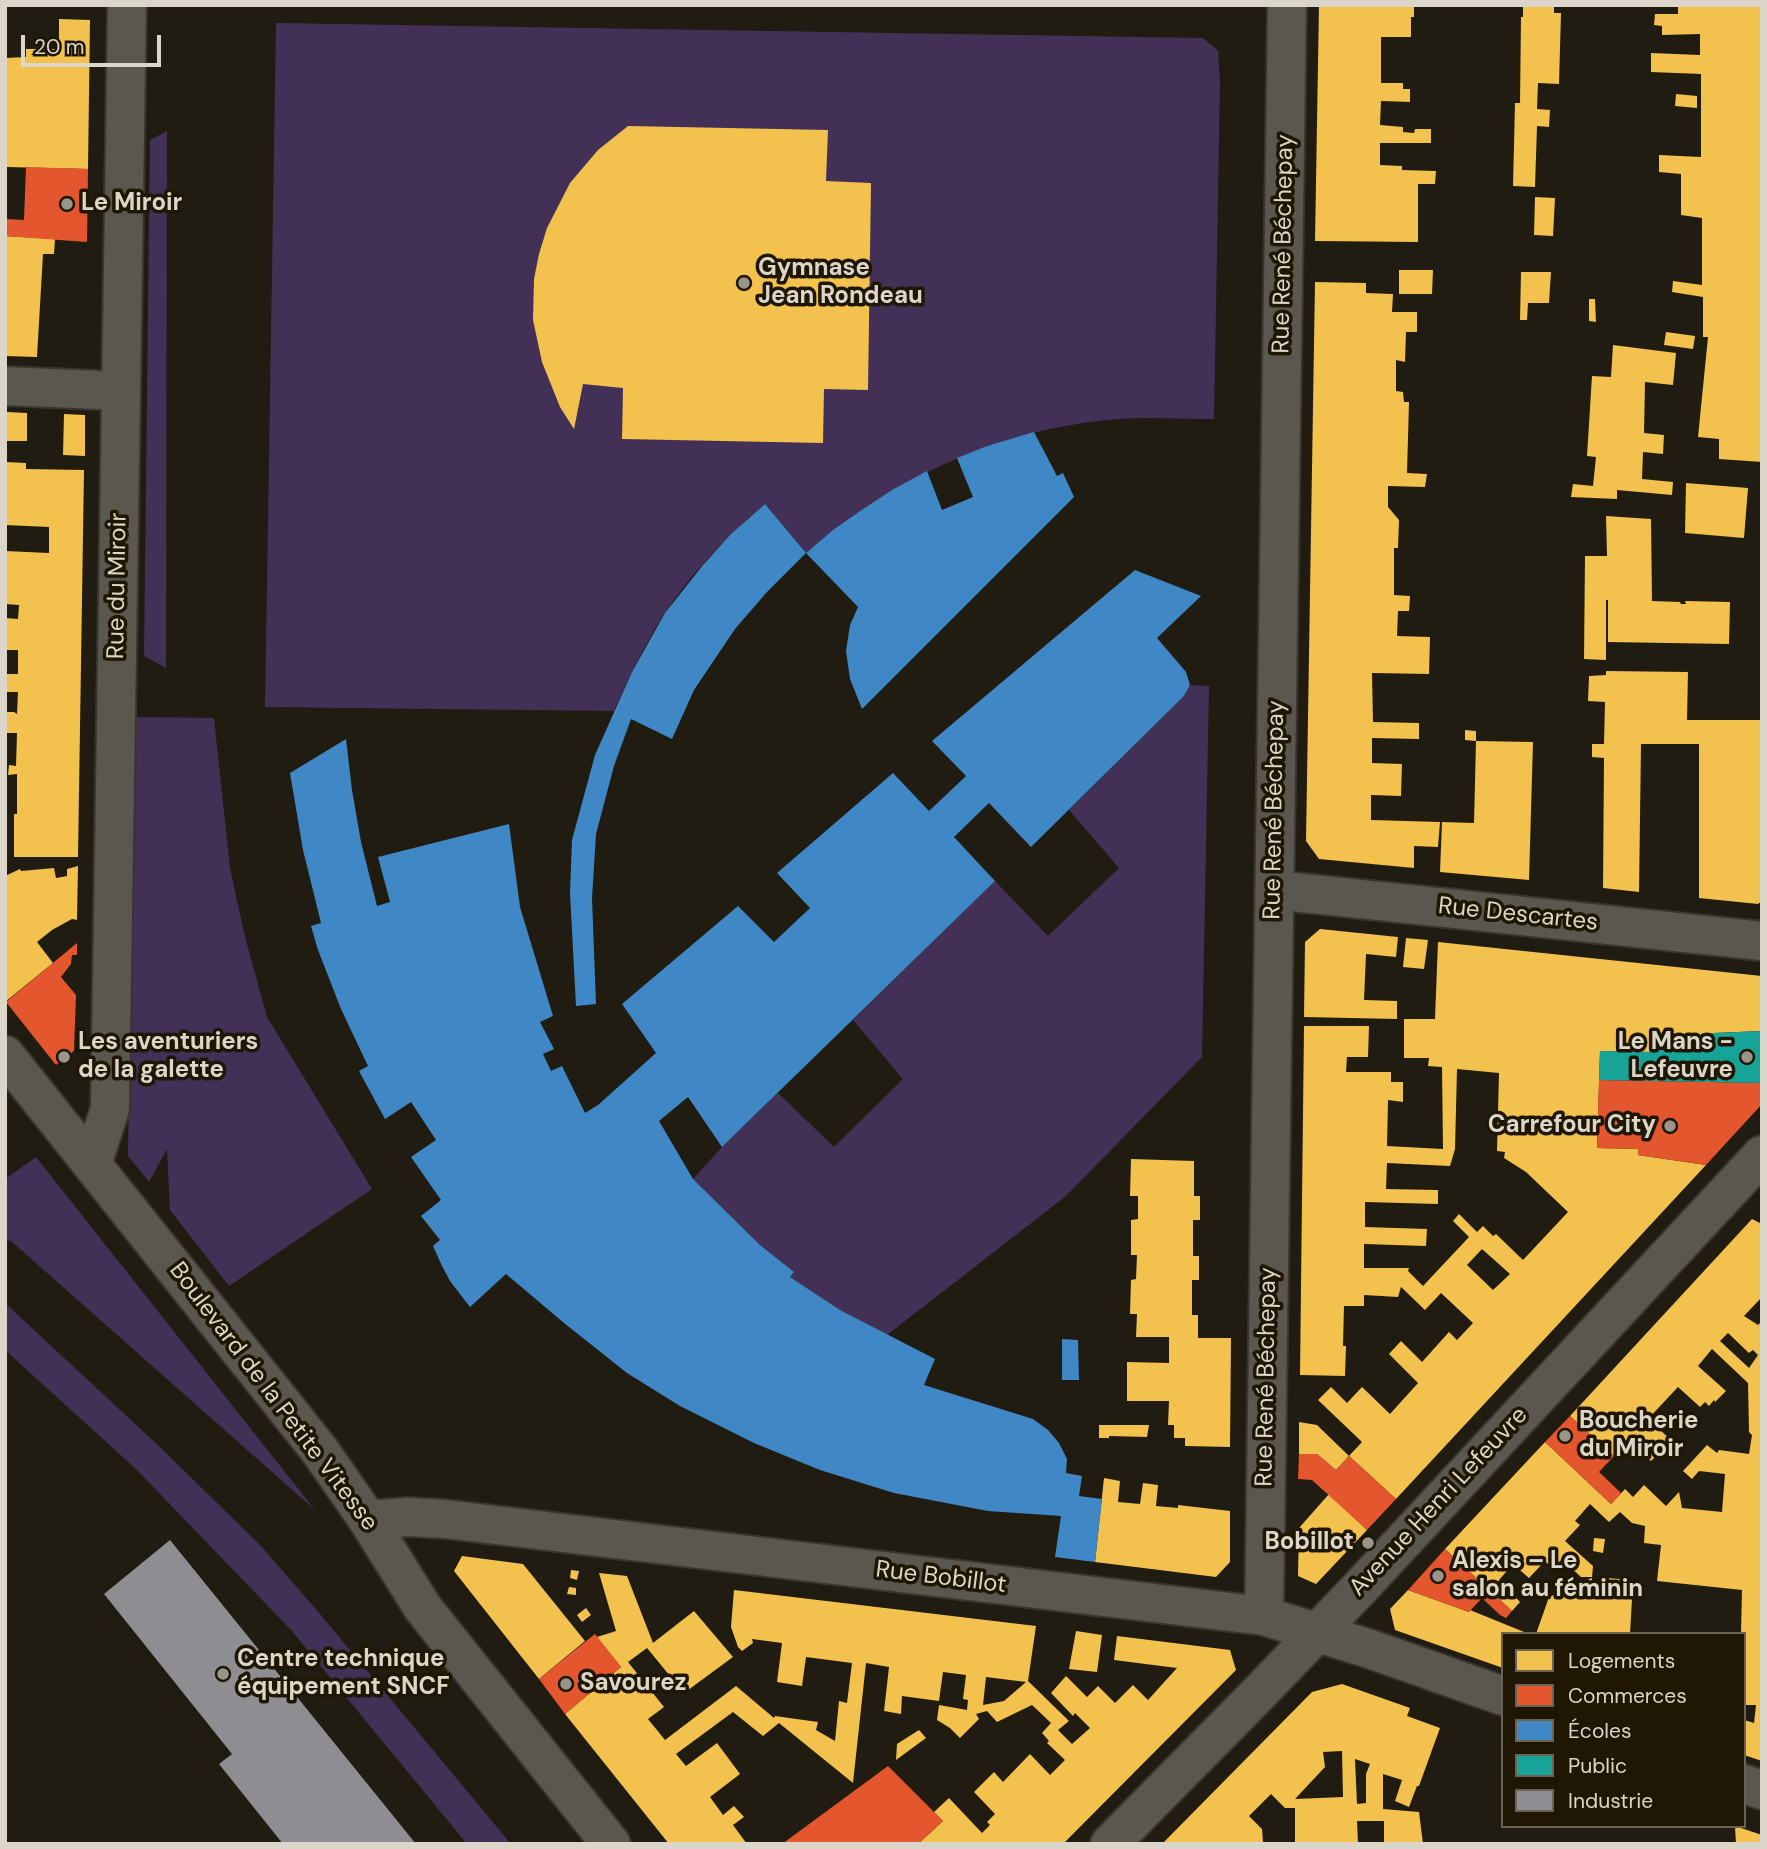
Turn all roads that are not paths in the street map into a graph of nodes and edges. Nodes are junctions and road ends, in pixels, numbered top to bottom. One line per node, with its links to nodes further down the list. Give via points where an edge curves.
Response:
1 (127, 5): 4 (street, Rue du Miroir)
2 (1287, 5): 5 (street, Rue René Béchepay)
3 (5, 386): 4 (street)
4 (121, 391): 9 (street, Rue du Miroir, via 110,1109)
5 (1274, 890): 6 (street, Rue Descartes); 11 (street, Rue René Béchepay)
6 (1762, 941)
7 (5, 1055): 9 (street, Boulevard de la Petite Vitesse)
8 (1762, 1154): 12 (street, Avenue Henri Lefeuvre)
9 (92, 1164): 10 (street, Boulevard de la Petite Vitesse, via 320,1451)
10 (368, 1520): 11 (street, Rue Bobillot, via 445,1519); 14 (street, Boulevard de la Petite Vitesse, via 422,1608)
11 (1264, 1616): 12 (street, Rue Bobillot)
12 (1318, 1632): 13 (street, Rue Bobillot); 15 (street, Avenue Henri Lefeuvre)
13 (1501, 1695)
14 (611, 1844)
15 (1110, 1844)

